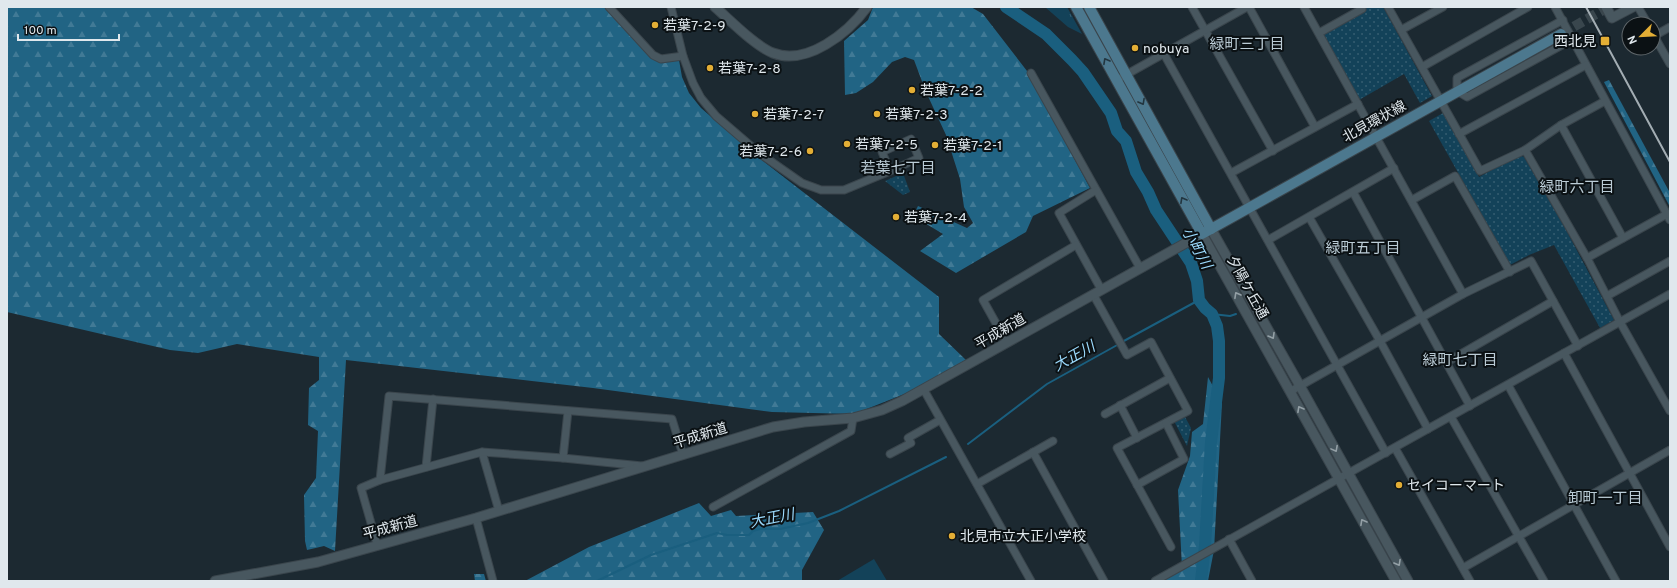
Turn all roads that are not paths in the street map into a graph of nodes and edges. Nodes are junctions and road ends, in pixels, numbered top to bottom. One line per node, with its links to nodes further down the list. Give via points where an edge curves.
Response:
1 (609, 7): 29 (street, via 653,55 661,59)
2 (670, 7): 29 (street)
3 (715, 7): 4 (street, via 755,42 772,53 788,57 814,52 831,42)
4 (867, 7)
5 (1076, 7): 35 (main road, 夕陽ケ丘通, one-way to 5)
6 (1089, 7): 34 (main road, 夕陽ケ丘通)
7 (1192, 7): 21 (street)
8 (1248, 7): 21 (street); 41 (street)
9 (1304, 7): 24 (street)
10 (1361, 7): 24 (street, via 1362,9)
11 (1388, 7): 22 (street)
12 (1443, 7): 22 (street)
13 (1528, 7): 32 (street)
14 (1555, 7): 19 (street)
15 (1606, 7): 16 (street, via 1612,18)
16 (1633, 7)
17 (1638, 7): 18 (street)
18 (1643, 16)
19 (1563, 20): 26 (street); 36 (street, via 1457,78)
20 (1670, 27): 23 (street)
21 (1206, 30): 28 (street); 45 (street)
22 (1401, 30): 32 (street)
23 (1661, 32)
24 (1319, 33): 39 (street)
25 (1561, 34): 36 (main road, 北見環状線)
26 (1573, 39): 31 (street); 36 (street, via 1467,97)
27 (1661, 48): 30 (street)
28 (1164, 54): 34 (street); 48 (street)
29 (683, 56): 47 (street, via 692,84 710,110 759,153 802,184 821,190 840,190)
30 (1670, 64)
31 (1586, 65): 38 (street); 42 (street)
32 (1422, 67): 37 (street)
33 (1031, 73): 49 (street)
34 (1126, 75): 35 (street); 55 (main road, 夕陽ケ丘通, one-way to 55)
35 (1117, 80): 56 (main road, 夕陽ケ丘通, one-way to 35)
36 (1457, 91): 37 (main road, 北見環状線)
37 (1440, 100): 42 (street); 43 (main road, 北見環状線)
38 (1606, 101): 40 (street); 54 (street)
39 (1358, 104): 41 (street); 43 (street)
40 (1561, 125): 44 (street); 57 (street)
41 (1315, 127): 45 (street)
42 (1459, 134): 44 (street, via 1480,171)
43 (1376, 136): 46 (street); 52 (main road, 北見環状線)
44 (1525, 150): 60 (street)
45 (1272, 151): 48 (street)
46 (1394, 168): 50 (street); 51 (street)
47 (890, 171): 47 (street, via 882,152 911,139 919,158)
48 (1231, 173): 52 (street)
49 (1096, 190): 59 (street, via 1059,213); 62 (street)
50 (1353, 192): 53 (street); 69 (street)
51 (1412, 200): 63 (street, via 1455,176); 65 (street)
52 (1250, 207): 55 (main road, 北見環状線); 58 (street)
53 (1309, 217): 58 (street); 71 (street)
54 (1669, 217): 57 (street)
55 (1211, 229): 56 (main road, 北見環状線); 79 (street, 夕陽ケ丘通, one-way to 79)
56 (1202, 234): 62 (street, 平成新道); 81 (street, 夕陽ケ丘通, one-way to 56)
57 (1623, 238): 60 (street)
58 (1268, 240): 76 (street)
59 (1076, 245): 64 (street); 72 (street, via 982,300)
60 (1587, 258): 67 (street)
61 (1670, 261): 67 (street)
62 (1140, 268): 64 (street, 平成新道)
63 (1510, 272): 65 (street); 68 (street, via 1530,261)
64 (1097, 291): 72 (street, 平成新道); 77 (street, via 1127,355 1151,342)
65 (1463, 294): 69 (street)
66 (1670, 294): 70 (street)
67 (1607, 296): 70 (street)
68 (1553, 301): 73 (street); 75 (street)
69 (1422, 318): 71 (street); 75 (street)
70 (1620, 322): 73 (street); 86 (street)
71 (1380, 341): 76 (street); 92 (street)
72 (1007, 343): 80 (street, 平成新道)
73 (1578, 346): 74 (street)
74 (1564, 353): 78 (street); 106 (street)
75 (1446, 362): 84 (street)
76 (1338, 364): 79 (street); 99 (street)
77 (1170, 378): 83 (street); 91 (street, via 1188,411)
78 (1508, 385): 84 (street); 111 (street)
79 (1300, 386): 81 (street); 105 (street, 夕陽ケ丘通, one-way to 105)
80 (924, 390): 89 (street, 平成新道, via 882,410); 90 (street)
81 (1291, 391): 107 (street, 夕陽ケ丘通, one-way to 81)
82 (433, 399): 85 (street); 104 (street); 108 (street, via 389,396)
83 (1120, 405): 87 (street); 93 (street)
84 (1470, 406): 88 (street)
85 (568, 410): 101 (street, via 672,419); 102 (street)
86 (1670, 411)
87 (1104, 414)
88 (1451, 417): 92 (street); 115 (street)
89 (852, 418): 101 (street, 平成新道, via 773,427); 112 (street, via 851,431)
90 (940, 420): 100 (street, via 908,438 911,443); 109 (street)
91 (1166, 423): 93 (street); 110 (street, via 1184,459)
92 (1428, 429): 95 (street)
93 (1137, 438): 110 (street, via 1117,448)
94 (1053, 442): 98 (street)
95 (1395, 448): 99 (street); 120 (street)
96 (1670, 450): 106 (street)
97 (482, 452): 102 (street); 104 (street); 113 (street)
98 (1033, 452): 109 (street); 124 (street)
99 (1386, 453): 105 (street)
100 (890, 454)
101 (683, 455): 103 (street, 平成新道)
102 (563, 458): 103 (street)
103 (644, 466): 113 (street, 平成新道)
104 (426, 467): 108 (street)
105 (1348, 473): 107 (street); 128 (street, 夕陽ケ丘通, one-way to 128)
106 (1630, 473): 111 (street); 119 (street)
107 (1339, 478): 116 (street); 127 (street, 夕陽ケ丘通, one-way to 107)
108 (380, 480): 117 (street, via 361,488)
109 (977, 484): 123 (street)
110 (1137, 485): 118 (street)
111 (1574, 504): 115 (street); 131 (street)
112 (713, 507)
113 (499, 511): 114 (street, 平成新道)
114 (476, 518): 117 (street, 平成新道); 122 (street)
115 (1518, 536): 120 (street); 130 (street)
116 (1229, 539): 125 (street); 126 (street)
117 (377, 544): 121 (street, 平成新道, via 318,562)
118 (1171, 547)
119 (1670, 547)
120 (1463, 568): 129 (street)
121 (215, 581)
122 (493, 581)
123 (1031, 581)
124 (1104, 581)
125 (1154, 581)
126 (1252, 581)
127 (1396, 581)
128 (1408, 581)
129 (1470, 581)
130 (1544, 581)
131 (1616, 581)

